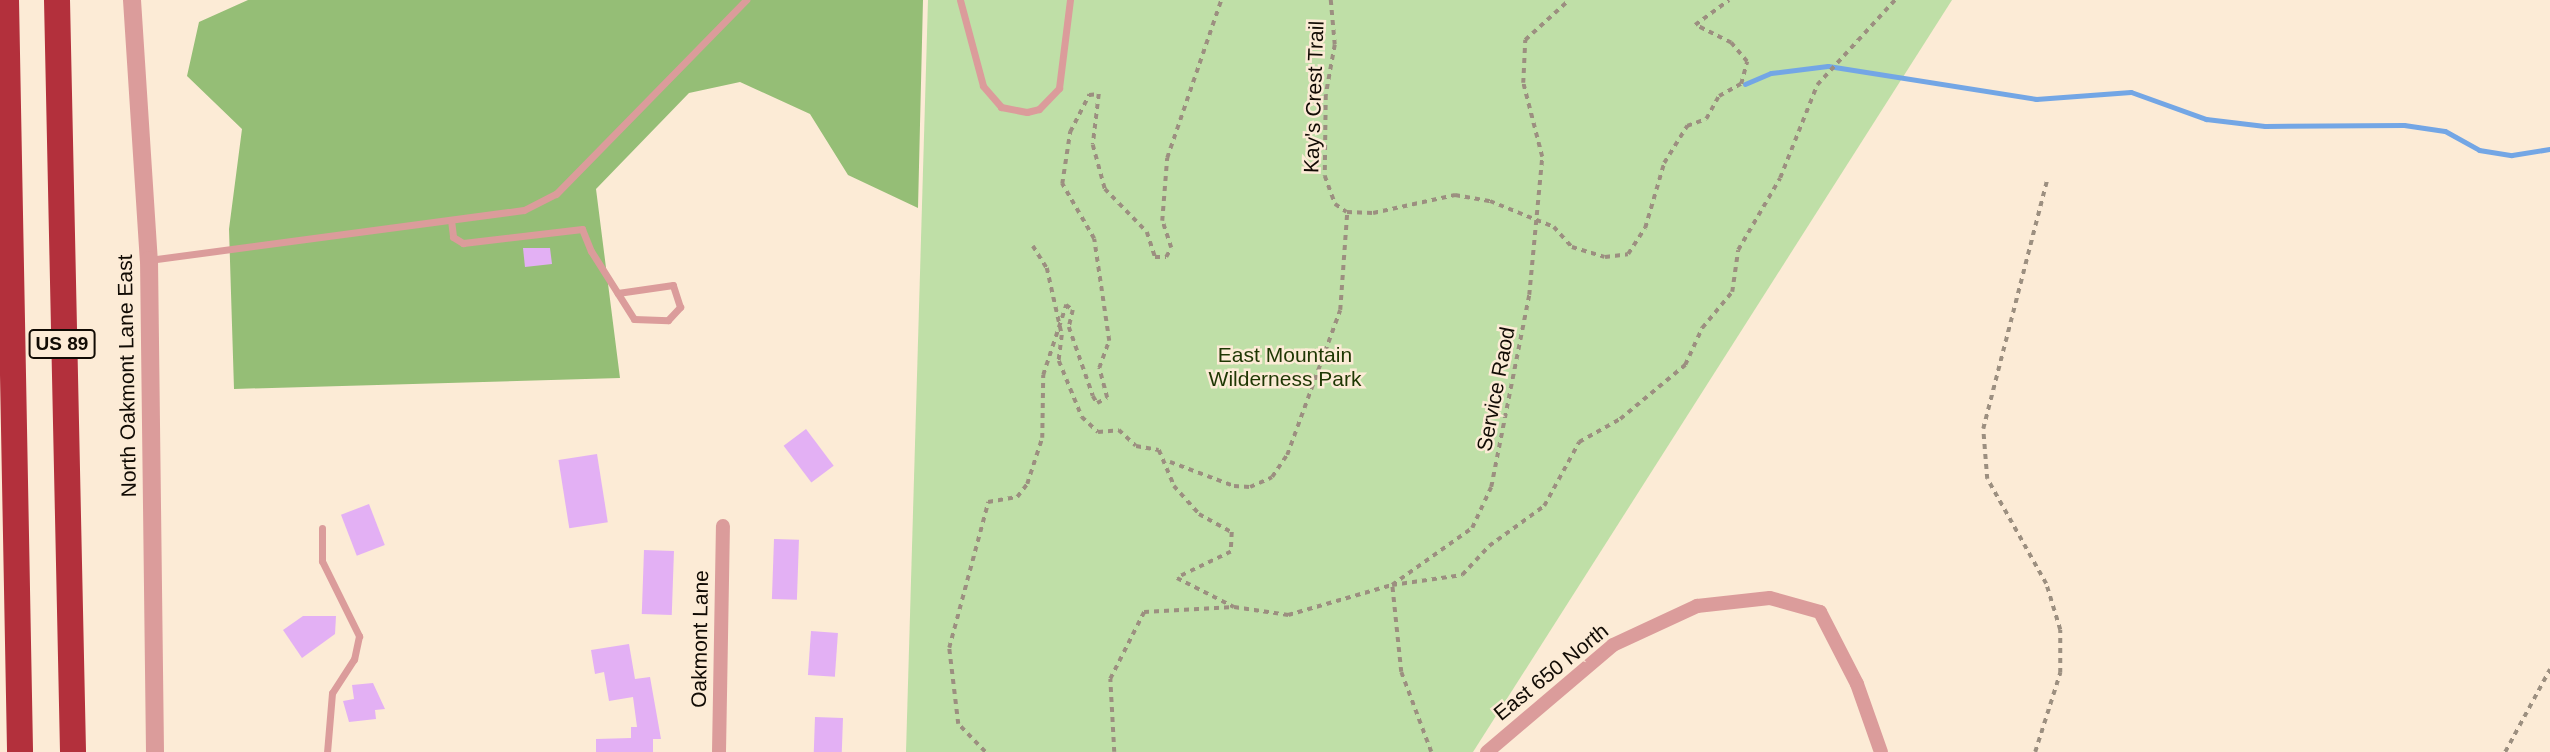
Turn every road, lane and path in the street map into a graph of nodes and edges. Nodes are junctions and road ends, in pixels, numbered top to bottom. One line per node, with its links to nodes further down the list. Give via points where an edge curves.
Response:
1 (6, 0): 26 (highway, US 89)
2 (57, 0): 27 (highway, US 89)
3 (132, 0): 17 (street, North Oakmont Lane East)
4 (746, 0): 14 (lane, via 556,194 524,211)
5 (960, 0): 6 (lane, via 983,86 1001,107 1027,112 1039,108 1059,88)
6 (1070, 0)
7 (1221, 0): 19 (path, via 1166,164 1162,228 1171,248 1166,257 1156,257 1147,232 1105,189 1093,145 1098,94 1089,95 1070,132 1062,184 1094,239 1109,341 1100,368 1106,401 1093,396 1069,327 1072,306 1064,306)
8 (1331, 0): 13 (path, Kay's Crest Trail, via 1335,45 1326,96 1330,145 1325,176 1329,198)
9 (1569, 0): 15 (path, Service Raod, via 1525,40 1523,83 1542,157)
10 (1729, 0): 15 (path, via 1695,24 1731,43 1747,62 1741,84 1718,96 1706,119 1688,126 1664,163 1645,228 1628,254 1605,257 1572,247 1554,227)
11 (1895, 0): 23 (path, via 1817,85 1780,178 1738,250 1732,292 1702,328 1685,365 1620,419 1579,442 1544,506 1489,545 1462,575)
12 (2047, 179): 36 (path, via 1983,443 1987,480 2046,584 2060,631 2060,673)
13 (1346, 212): 15 (path, via 1384,211 1455,195 1512,207); 20 (path, via 1340,310 1287,455 1272,477 1250,487 1234,486 1191,475)
14 (452, 220): 17 (lane); 18 (lane, via 453,237 463,243 582,229)
15 (1532, 221): 23 (path, Service Raod, via 1529,295 1512,406 1482,511 1461,537)
16 (1033, 246): 19 (path, via 1047,268)
17 (149, 260): 28 (street, North Oakmont Lane East)
18 (618, 293): 18 (lane, via 644,323 668,320 680,307 673,285)
19 (1060, 324): 20 (path, via 1059,361 1090,427 1119,430); 31 (path, via 1044,375 1042,438 1027,484 1017,497 988,502 949,648 958,724)
20 (1168, 460): 24 (path, via 1174,486 1236,541 1231,552 1184,570 1178,582)
21 (723, 526): 30 (street, Oakmont Lane)
22 (323, 528): 29 (lane, via 322,561 359,636 354,659 332,693)
23 (1392, 585): 24 (path, via 1288,615); 33 (path, via 1401,672)
24 (1234, 607): 32 (path, via 1150,609 1139,617 1110,679)
25 (2550, 669): 37 (path)
26 (20, 752)
27 (75, 752)
28 (155, 752)
29 (327, 752)
30 (719, 752)
31 (985, 752)
32 (1114, 752)
33 (1432, 752)
34 (1487, 752): 35 (street, East 650 North, via 1613,645 1697,606 1770,598 1820,612 1857,684)
35 (1881, 752)
36 (2035, 752)
37 (2505, 752)

